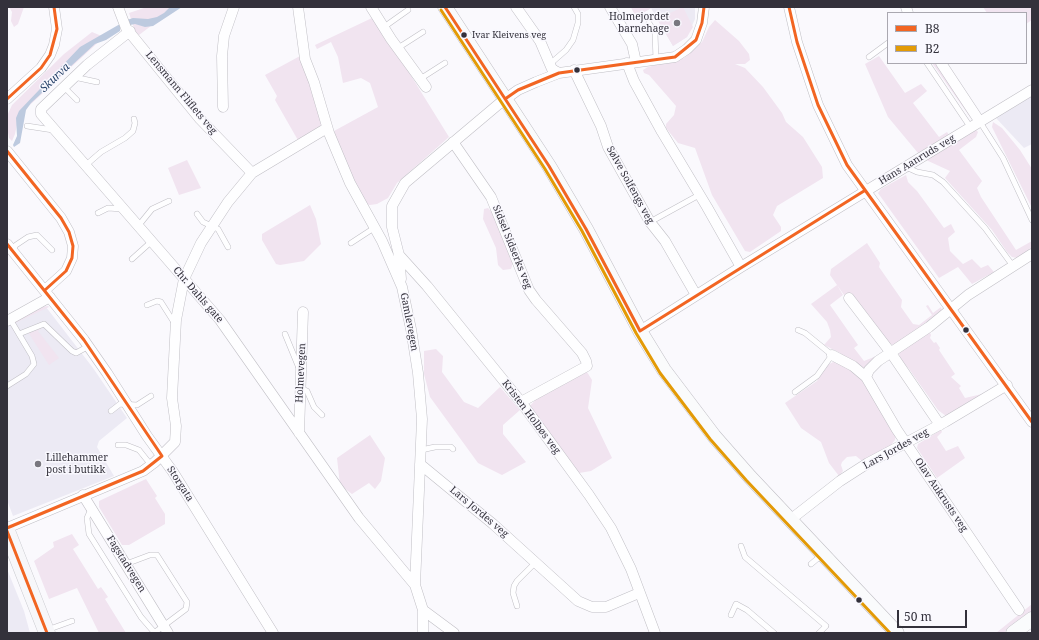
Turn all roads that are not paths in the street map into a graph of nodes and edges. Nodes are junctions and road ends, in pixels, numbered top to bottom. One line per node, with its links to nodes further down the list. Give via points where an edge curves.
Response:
1 (54, 7): 33 (street, via 57,29 50,55 41,68)
2 (118, 7): 14 (street, Lensmann Fliflets veg)
3 (234, 7): 36 (street, via 224,36)
4 (298, 7): 40 (street, Gamlevegen, via 305,59)
5 (371, 7): 15 (street)
6 (445, 7): 34 (street)
7 (516, 7): 23 (street, via 537,36)
8 (574, 7): 23 (lane, via 578,14 578,23 573,40)
9 (610, 7): 22 (street, via 632,44)
10 (704, 7): 20 (street, via 696,40 675,57)
11 (789, 7): 48 (street, via 818,106 847,165)
12 (408, 10): 15 (lane)
13 (649, 23): 20 (lane, via 655,33)
14 (126, 26): 28 (street, Chr. Dahls gate); 47 (street, Lensmann Fliflets veg, via 200,119)
15 (384, 27): 18 (street)
16 (423, 32): 18 (lane)
17 (887, 44): 19 (lane)
18 (398, 48): 30 (street)
19 (869, 57)
20 (656, 60): 22 (street)
21 (445, 63): 30 (lane)
22 (632, 63): 26 (street); 49 (street, via 634,80)
23 (550, 64): 27 (street, via 552,69)
24 (928, 64): 41 (lane)
25 (942, 64): 38 (street)
26 (574, 70): 27 (street); 55 (street, Sølve Solfengs veg, via 601,126 608,147)
27 (559, 73): 34 (street, via 518,90)
28 (74, 77): 29 (lane); 31 (street, Chr. Dahls gate)
29 (97, 82)
30 (423, 83)
31 (64, 87): 35 (lane); 42 (street, Chr. Dahls gate, via 41,109 41,114)
32 (1032, 90): 38 (street, Hans Aanruds veg)
33 (7, 99)
34 (505, 99): 43 (street); 80 (street, via 586,229)
35 (77, 100)
36 (223, 107)
37 (134, 119): 45 (lane, via 134,131)
38 (980, 122): 41 (street, Hans Aanruds veg); 54 (lane, via 1003,158)
39 (27, 126): 42 (lane)
40 (327, 128): 47 (street); 58 (street, Gamlevegen, via 350,183)
41 (971, 128): 46 (street, Hans Aanruds veg)
42 (54, 130): 45 (street, Chr. Dahls gate)
43 (453, 142): 65 (street, via 405,184 392,206 392,227); 93 (street, Sidsel Sidserks veg, via 492,197 529,290 582,352 586,361 586,366)
44 (7, 151): 71 (street, via 61,218 73,246 72,258 66,271)
45 (86, 165): 51 (street, Chr. Dahls gate)
46 (906, 167): 48 (street, Hans Aanruds veg); 67 (lane, via 933,175 943,182 985,228)
47 (252, 173): 57 (street)
48 (864, 191): 68 (street, Hans Aanruds veg); 75 (street)
49 (699, 195): 55 (lane); 68 (street)
50 (169, 201): 56 (lane, via 152,209)
51 (124, 209): 52 (lane, via 108,208); 56 (street, Chr. Dahls gate)
52 (98, 213)
53 (197, 214): 57 (lane, via 203,222)
54 (1032, 220)
55 (650, 222): 72 (street, Sølve Solfengs veg, via 665,241)
56 (138, 225): 59 (street, Chr. Dahls gate)
57 (212, 225): 62 (lane, via 218,229); 69 (street)
58 (374, 228): 60 (lane); 70 (street, Gamlevegen)
59 (152, 241): 66 (lane); 69 (street, Chr. Dahls gate)
60 (350, 242)
61 (10, 247): 63 (lane, via 37,235); 71 (street, Storgata)
62 (228, 247)
63 (52, 250)
64 (1032, 254): 67 (street)
65 (398, 255): 70 (street); 93 (street, Kristen Holbøs veg, via 427,286)
66 (132, 259)
67 (1013, 266): 75 (street)
68 (741, 267): 72 (street, Hans Aanruds veg)
69 (184, 279): 78 (street); 99 (street, Chr. Dahls gate, via 220,320)
70 (402, 287): 103 (street, Gamlevegen, via 418,373 422,419)
71 (47, 293): 77 (street); 83 (street, Storgata)
72 (696, 295): 80 (street, Hans Aanruds veg)
73 (849, 298): 84 (street)
74 (147, 306): 78 (lane, via 157,301 161,302)
75 (951, 309): 84 (street); 88 (street)
76 (303, 312): 86 (street, Holmevegen)
77 (8, 320): 81 (lane)
78 (176, 326): 104 (street, via 172,398 176,442)
79 (798, 330): 85 (lane)
80 (640, 331): 109 (street, via 664,370 701,420)
81 (19, 334): 83 (lane, via 46,324 76,354); 89 (lane, via 34,364 26,374)
82 (285, 334): 86 (lane)
83 (89, 346): 94 (street, Storgata)
84 (891, 352): 87 (street, via 869,370); 98 (street)
85 (832, 355): 87 (street, Olav Aukrusts veg, via 853,366); 91 (lane, via 817,376)
86 (301, 371): 90 (street, Holmevegen)
87 (866, 377): 100 (street, Olav Aukrusts veg)
88 (1007, 385): 97 (street); 98 (street, Lars Jordes veg)
89 (7, 386)
90 (300, 388): 96 (lane, via 307,391 314,407); 99 (street, Holmevegen)
91 (795, 392)
92 (151, 396): 94 (lane, via 137,404)
93 (521, 402): 117 (street, Kristen Holbøs veg, via 611,528 631,569)
94 (126, 404): 95 (lane, via 120,404); 104 (street, Storgata)
95 (111, 411)
96 (322, 414)
97 (1032, 422)
98 (940, 425): 100 (street, Lars Jordes veg)
99 (299, 433): 116 (street, Chr. Dahls gate, via 359,518)
100 (906, 443): 109 (street, Lars Jordes veg, via 840,481); 120 (street, Olav Aukrusts veg)
101 (118, 445): 106 (lane, via 139,450)
102 (453, 449): 103 (lane, via 434,447)
103 (421, 450): 105 (street, Gamlevegen)
104 (162, 456): 106 (street); 127 (street, Storgata)
105 (420, 464): 113 (street, Lars Jordes veg); 116 (street, Gamlevegen)
106 (151, 465): 107 (street, via 143,471)
107 (83, 495): 108 (street, Fagstadvegen); 110 (street)
108 (91, 509): 114 (street, Fagstadvegen); 126 (lane, via 87,518 89,534 141,617)
109 (790, 520): 112 (street)
110 (7, 530): 125 (main road)
111 (741, 546): 132 (lane, via 745,557 826,626)
112 (823, 554): 115 (lane); 133 (street)
113 (536, 562): 117 (street, Lars Jordes veg, via 578,601 592,608 606,607); 118 (lane, via 514,586 514,600)
114 (126, 564): 124 (street, Fagstadvegen); 124 (lane, via 153,555 157,555 162,561 187,604 186,609)
115 (811, 564)
116 (415, 585): 119 (street, Gamlevegen)
117 (639, 593): 130 (street, Kristen Holbøs veg)
118 (517, 606)
119 (422, 610): 128 (street, Gamlevegen); 129 (street)
120 (1019, 610)
121 (731, 615): 131 (lane, via 736,604)
122 (1032, 619): 134 (street)
123 (72, 621): 125 (lane)
124 (166, 629): 126 (lane)
125 (46, 632)
126 (154, 633)
127 (273, 633)
128 (423, 633)
129 (454, 633)
130 (655, 633)
131 (774, 633)
132 (819, 633)
133 (897, 633)
134 (1013, 633)

